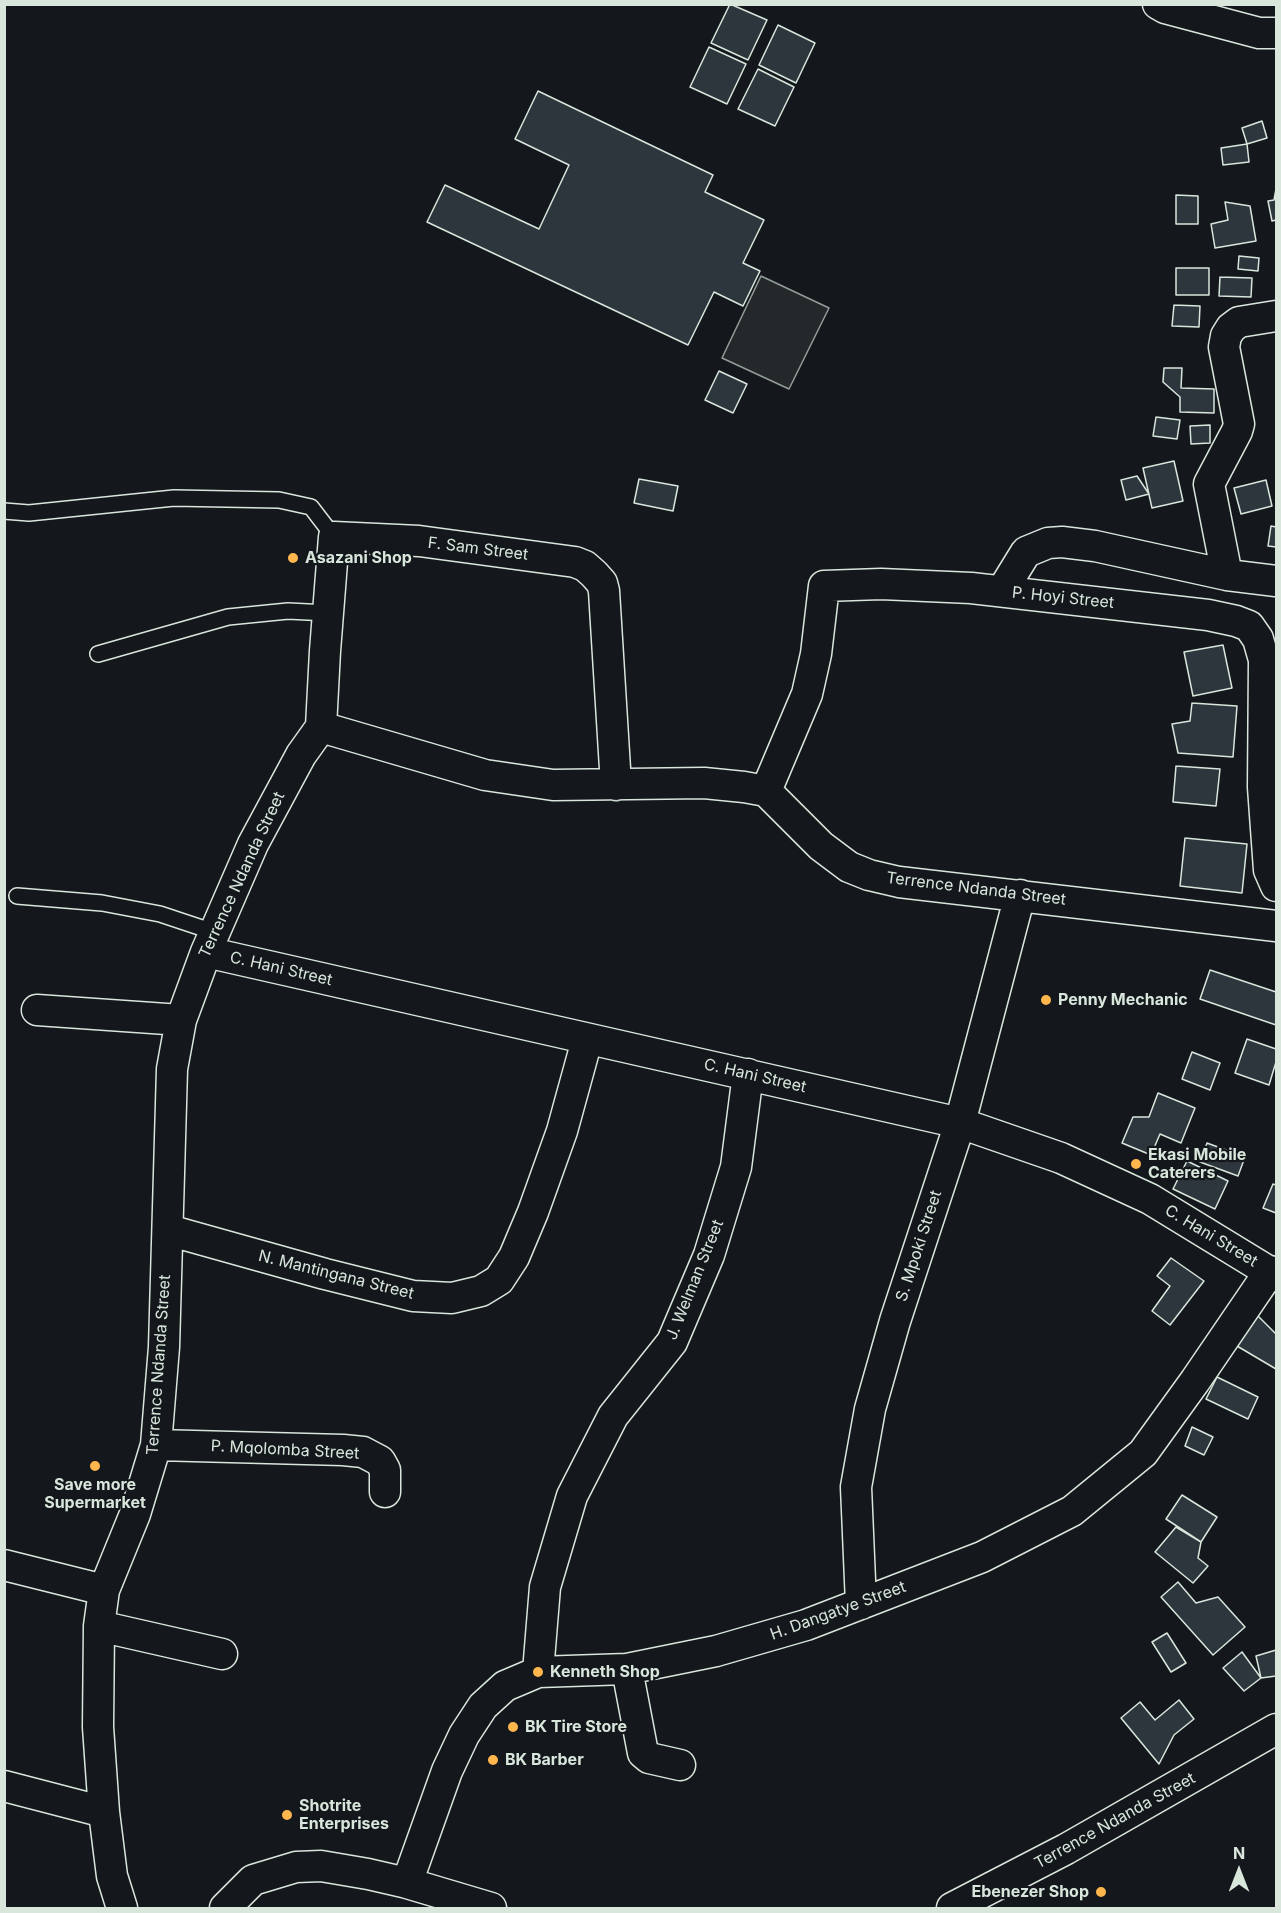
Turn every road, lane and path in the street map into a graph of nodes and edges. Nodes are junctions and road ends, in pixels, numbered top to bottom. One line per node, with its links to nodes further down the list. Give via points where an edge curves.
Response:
1 (1158, 4): 2 (street, via 1259,33)
2 (1276, 33)
3 (1276, 316): 6 (street, via 1239,322 1226,336 1224,347 1239,424 1209,484)
4 (4, 511): 5 (lane, via 28,513 174,498 279,500 311,507)
5 (334, 537): 9 (street); 12 (street, F. Sam Street, via 419,541 585,566 602,583 604,591)
6 (1227, 575): 7 (street); 8 (street, via 1062,542 1026,552)
7 (1276, 581)
8 (1002, 591): 13 (street, P. Hoyi Street, via 881,584 824,586 807,694); 14 (street, P. Hoyi Street, via 1208,615 1249,626 1264,660 1263,787 1269,870)
9 (328, 613): 10 (lane, via 288,611 228,617); 11 (street)
10 (98, 654)
11 (321, 727): 12 (street, via 485,775 553,785); 18 (street, Terrence Ndanda Street, via 277,796)
12 (616, 785): 13 (street, via 704,783)
13 (766, 791): 15 (street, Terrence Ndanda Street, via 821,846 849,867 899,882)
14 (1276, 886)
15 (1020, 895): 17 (street, Terrence Ndanda Street); 23 (street, S. Mpoki Street)
16 (18, 896): 18 (lane, via 102,903 160,914)
17 (1276, 926)
18 (210, 942): 20 (street, Terrence Ndanda Street); 21 (street, C. Hani Street)
19 (37, 1010): 20 (street)
20 (181, 1020): 24 (street, Terrence Ndanda Street, via 171,1069)
21 (587, 1040): 22 (street, C. Hani Street); 24 (street, N. Mantingana Street, via 534,1212 509,1265 499,1280 481,1292 452,1298 413,1296)
22 (748, 1074): 23 (street, C. Hani Street); 34 (street, J. Welman Street, via 736,1167 709,1255 672,1342 613,1416 572,1496 544,1587)
23 (960, 1123): 25 (street, C. Hani Street, via 1061,1158 1150,1199); 30 (street, S. Mpoki Street, via 870,1408 856,1487)
24 (168, 1230): 26 (street, Terrence Ndanda Street)
25 (1273, 1274): 30 (street, H. Dangatye Street, via 1143,1454 1072,1511 982,1557)
26 (156, 1445): 27 (street, P. Mqolomba Street, via 363,1452 380,1461 385,1470); 29 (street, Terrence Ndanda Street, via 135,1515)
27 (385, 1492)
28 (4, 1565): 29 (street)
29 (104, 1590): 31 (street, Terrence Ndanda Street)
30 (861, 1604): 33 (street, H. Dangatye Street, via 806,1625 716,1651)
31 (99, 1626): 32 (street); 38 (street, Terrence Ndanda Street, via 98,1727)
32 (222, 1654)
33 (627, 1669): 34 (street, H. Dangatye Street); 36 (street, via 643,1753)
34 (538, 1672): 39 (street, H. Dangatye Street, via 505,1686 483,1706 464,1735)
35 (1276, 1730): 40 (street, Terrence Ndanda Street)
36 (680, 1765)
37 (4, 1786): 38 (street)
38 (104, 1812): 41 (street, Terrence Ndanda Street, via 112,1876)
39 (407, 1883): 42 (street, via 321,1866 296,1867 253,1880); 43 (street)
40 (960, 1907)
41 (122, 1908)
42 (225, 1908)
43 (491, 1908)

